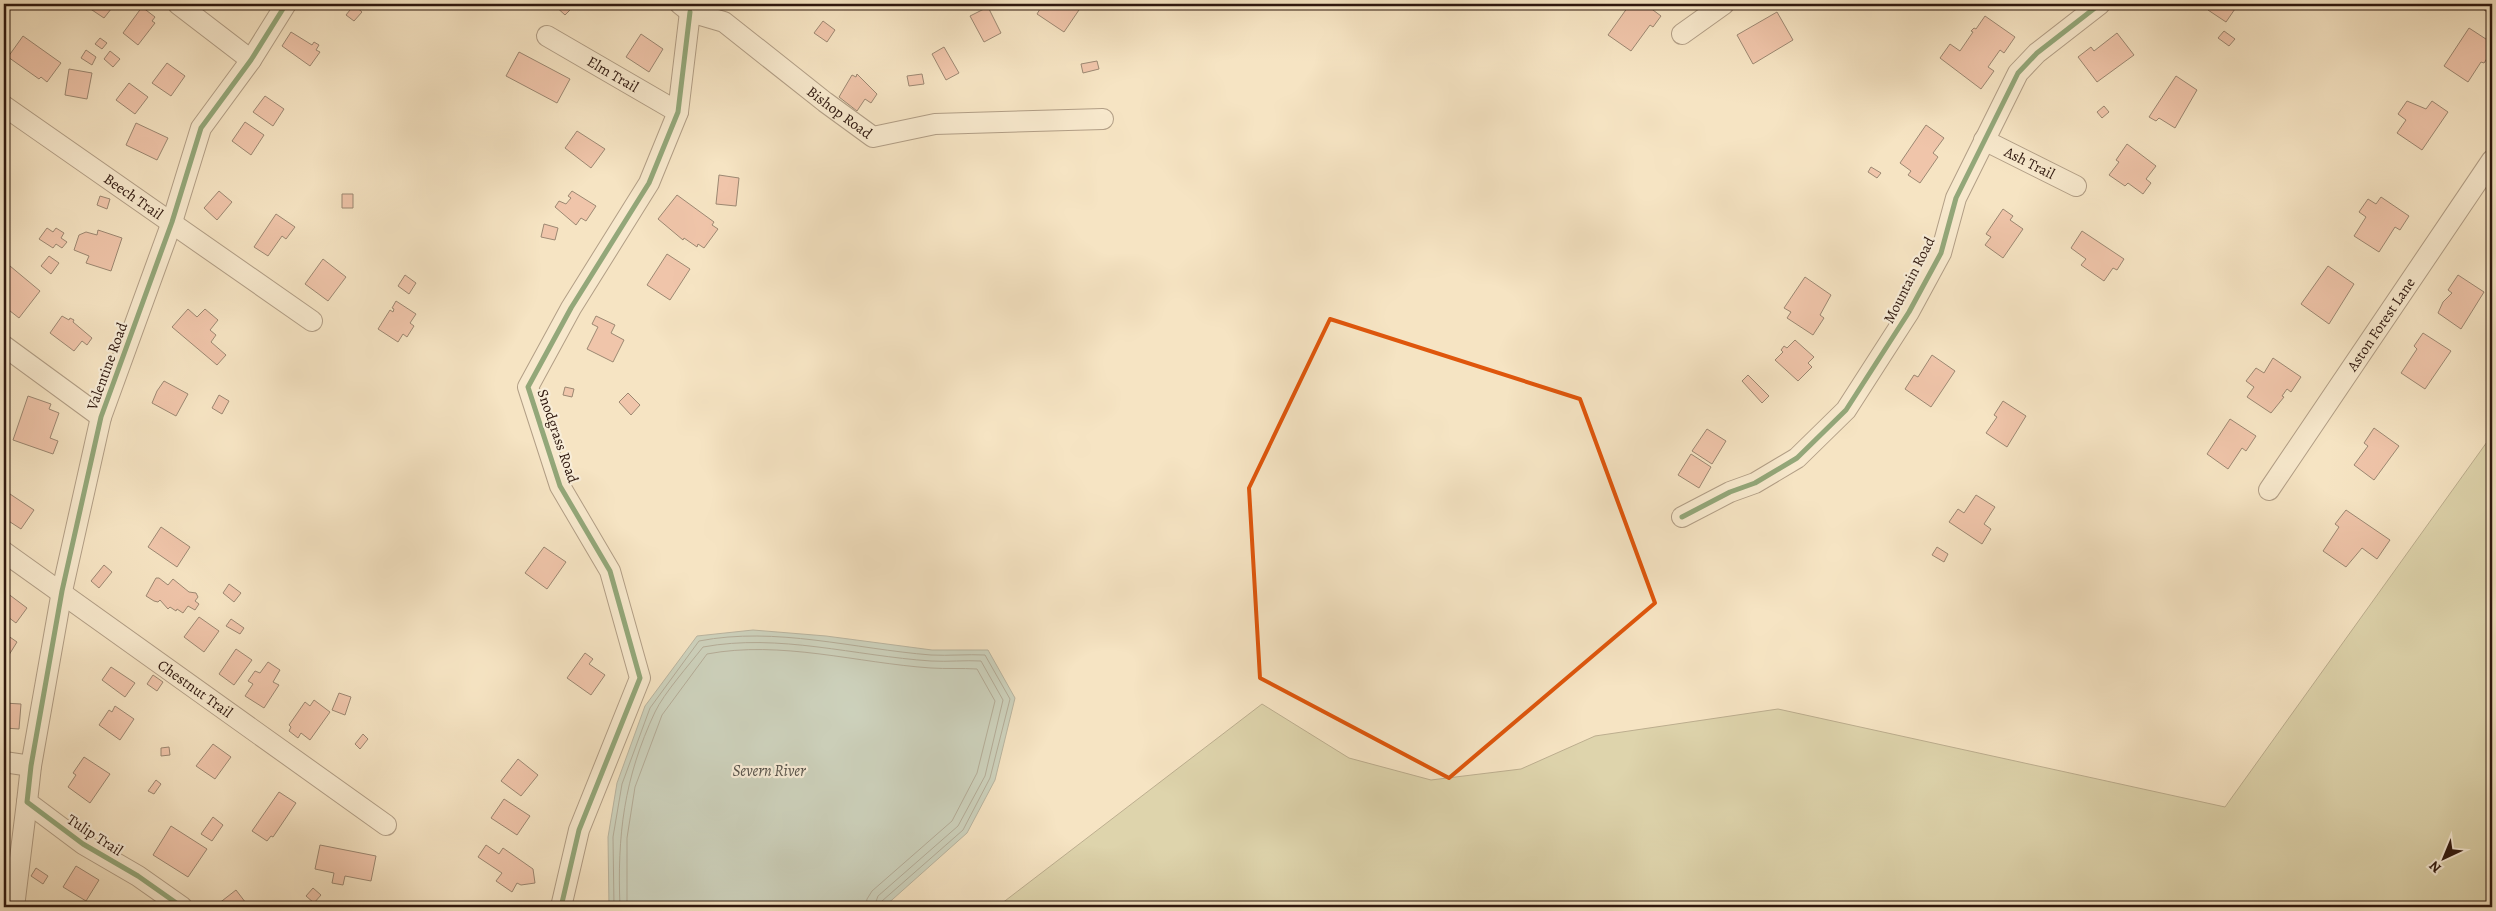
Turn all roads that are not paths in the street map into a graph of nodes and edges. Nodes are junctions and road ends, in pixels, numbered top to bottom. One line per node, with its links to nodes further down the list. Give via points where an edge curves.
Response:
1 (178, 4): 8 (street)
2 (286, 4): 8 (street, Valentine Road)
3 (1724, 4): 6 (street)
4 (2100, 4): 12 (street, Mountain Road, via 2037,53 2018,73)
5 (685, 8): 10 (street, Snodgrass Road); 11 (street, Bishop Road, via 724,22 873,137 935,124)
6 (1682, 34)
7 (547, 36): 10 (street, Elm Trail)
8 (251, 60): 15 (street, Valentine Road, via 201,128)
9 (4, 106): 15 (street, Beech Trail)
10 (678, 112): 29 (street, Snodgrass Road, via 649,183 571,308 528,387 560,486 610,571 640,678 579,830)
11 (1103, 119)
12 (1984, 140): 14 (street, Ash Trail); 20 (street, Mountain Road, via 1956,198 1941,253 1909,312 1846,410 1798,458 1755,483)
13 (2492, 160): 19 (street, Aston Forest Lane)
14 (2076, 186)
15 (172, 222): 16 (street, Beech Trail); 18 (street, Valentine Road)
16 (312, 321)
17 (4, 346): 18 (street)
18 (101, 417): 22 (street, Valentine Road)
19 (2269, 490)
20 (1682, 517)
21 (4, 552): 22 (street, Chestnut Trail)
22 (62, 591): 24 (street, Valentine Road); 26 (street, Chestnut Trail)
23 (4, 762): 24 (street)
24 (31, 766): 25 (street)
25 (27, 802): 27 (street); 28 (street, Tulip Trail, via 83,844 138,876)
26 (386, 825)
27 (14, 907)
28 (182, 907)
29 (561, 907)

